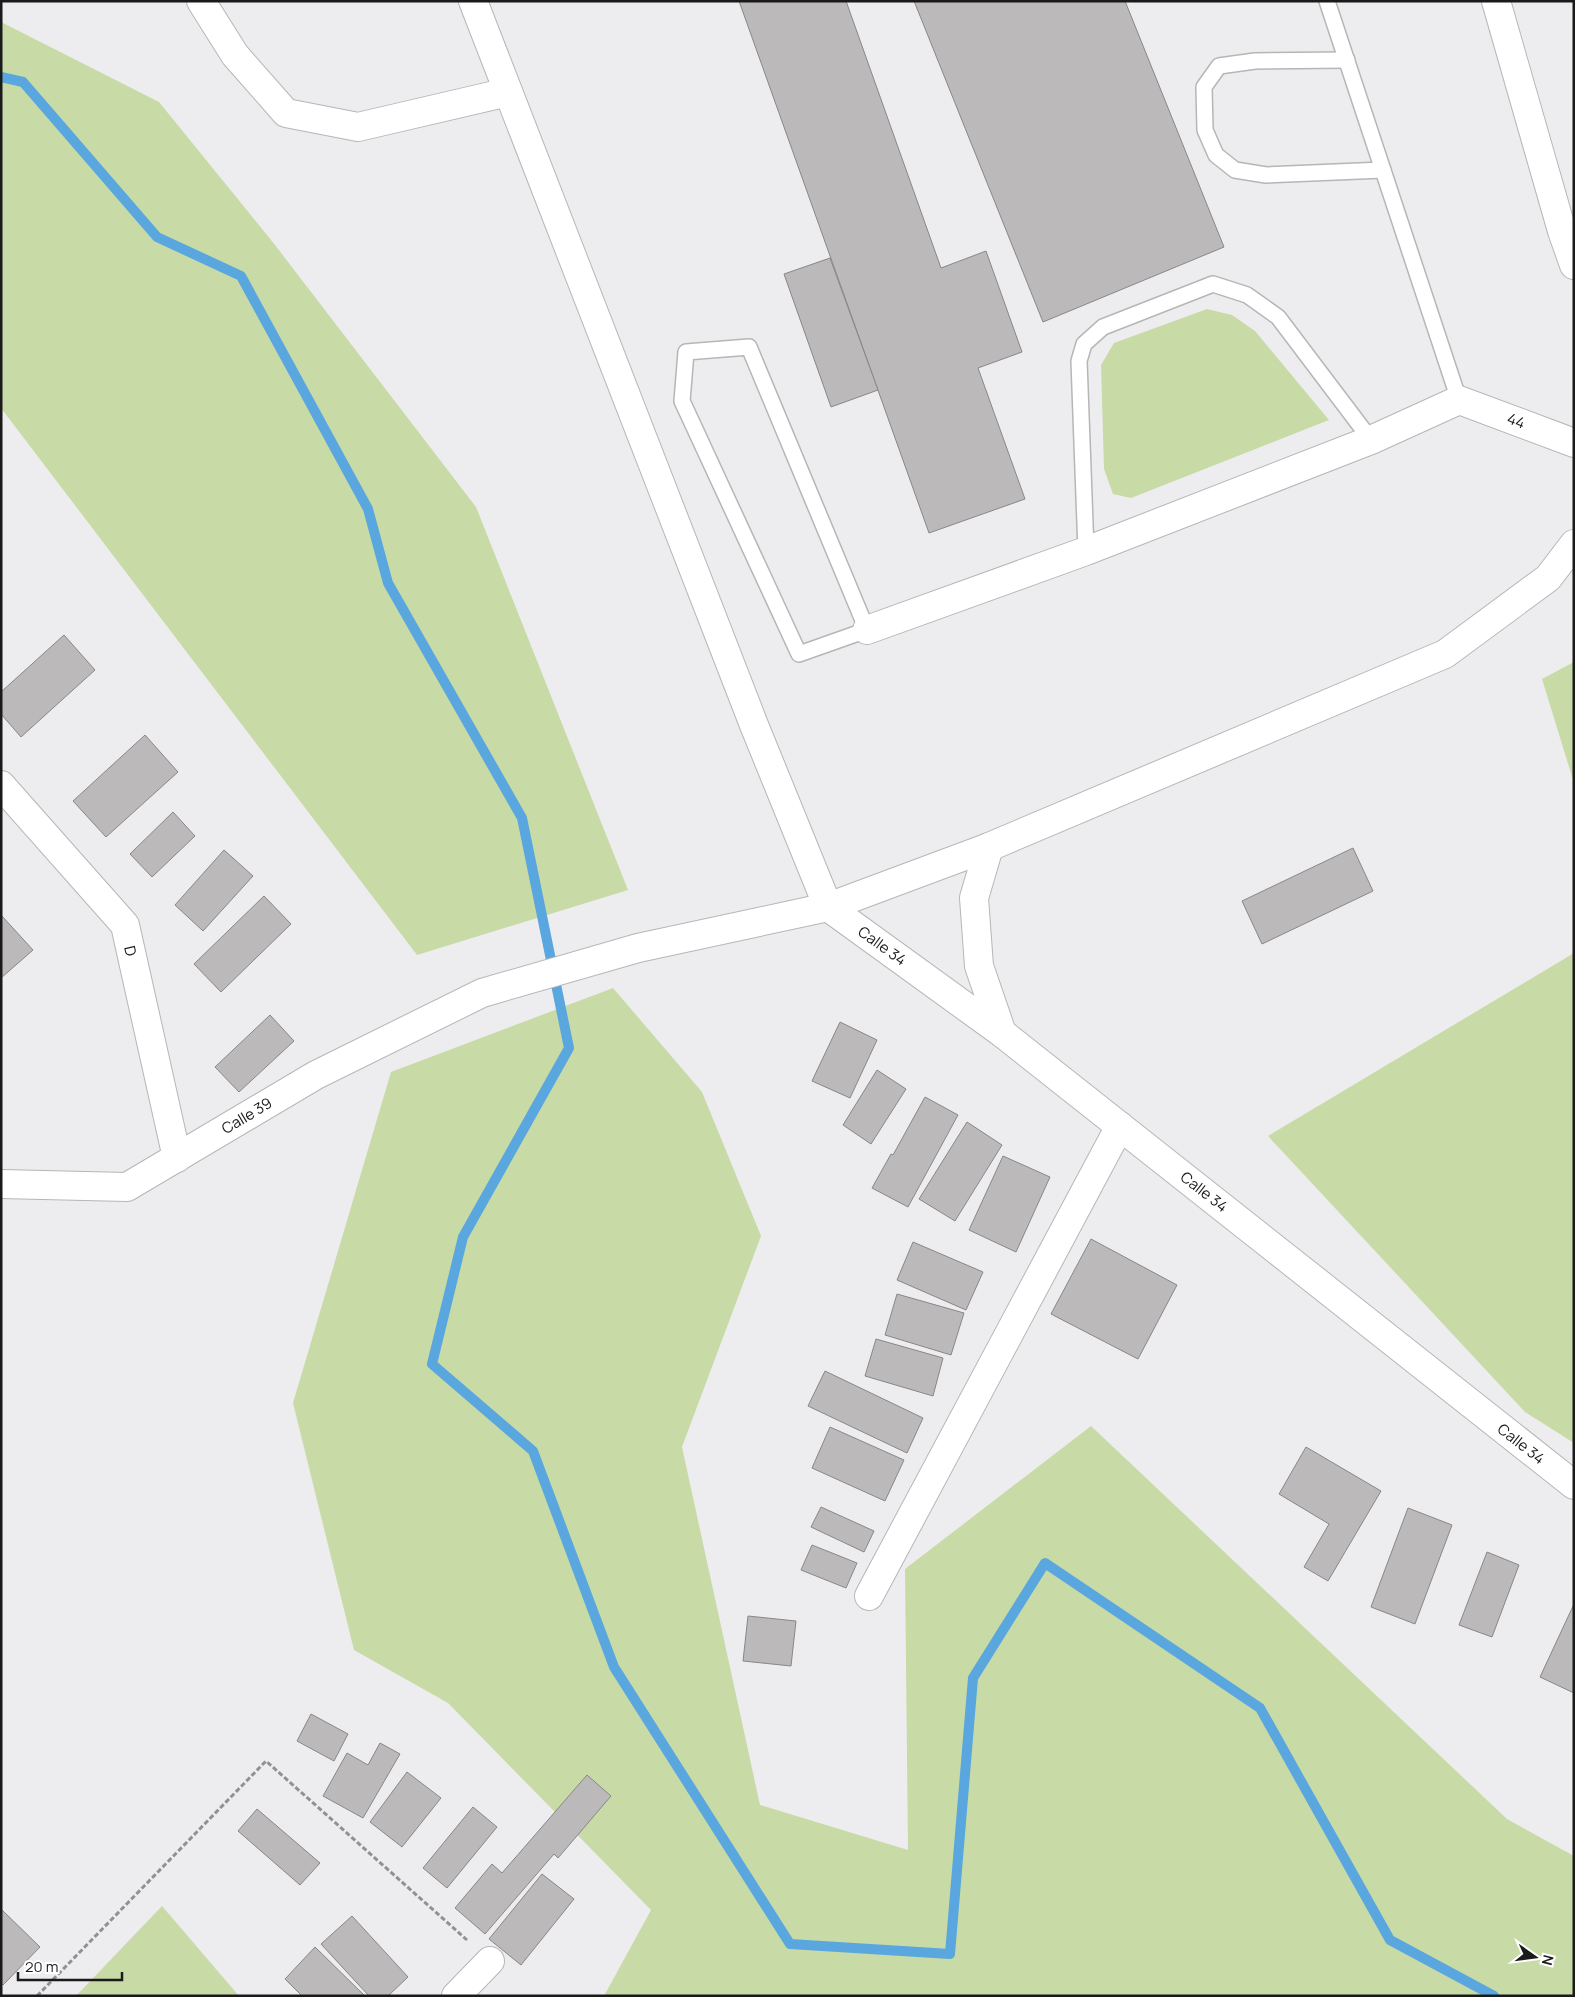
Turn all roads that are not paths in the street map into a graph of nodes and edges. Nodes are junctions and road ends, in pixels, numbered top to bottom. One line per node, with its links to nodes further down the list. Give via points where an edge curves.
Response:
1 (201, 1): 6 (street, via 235,55 286,113 358,128)
2 (473, 1): 6 (street)
3 (1327, 1): 5 (lane)
4 (1496, 1): 8 (street)
5 (1346, 60): 7 (lane); 7 (lane, via 1255,60 1219,66 1204,87 1205,130 1216,155 1235,170 1266,176)
6 (508, 92): 17 (street)
7 (1383, 170): 9 (lane)
8 (1574, 265)
9 (1459, 400): 10 (street); 11 (street, 44)
10 (1371, 440): 13 (street); 13 (lane, via 1278,317 1246,295 1213,284 1103,326 1084,344 1079,361)
11 (1574, 443)
12 (1574, 544): 16 (street, Calle 39, via 1548,578 1445,654)
13 (1086, 551): 14 (street)
14 (867, 630): 14 (lane, via 749,347 686,352 682,401 799,654)
15 (1, 785): 20 (street, D, via 125,925)
16 (988, 847): 17 (street, Calle 39); 18 (street, via 974,898 976,927 979,966)
17 (828, 907): 18 (street, Calle 34); 20 (street, Calle 39, via 638,948 482,993 316,1075)
18 (1002, 1033): 19 (street, Calle 34)
19 (1120, 1126): 22 (street, Calle 34); 23 (street)
20 (177, 1158): 21 (street, Calle 39, via 128,1187)
21 (1, 1184)
22 (1574, 1485)
23 (869, 1596)
24 (490, 1961): 25 (street)
25 (456, 1996)

